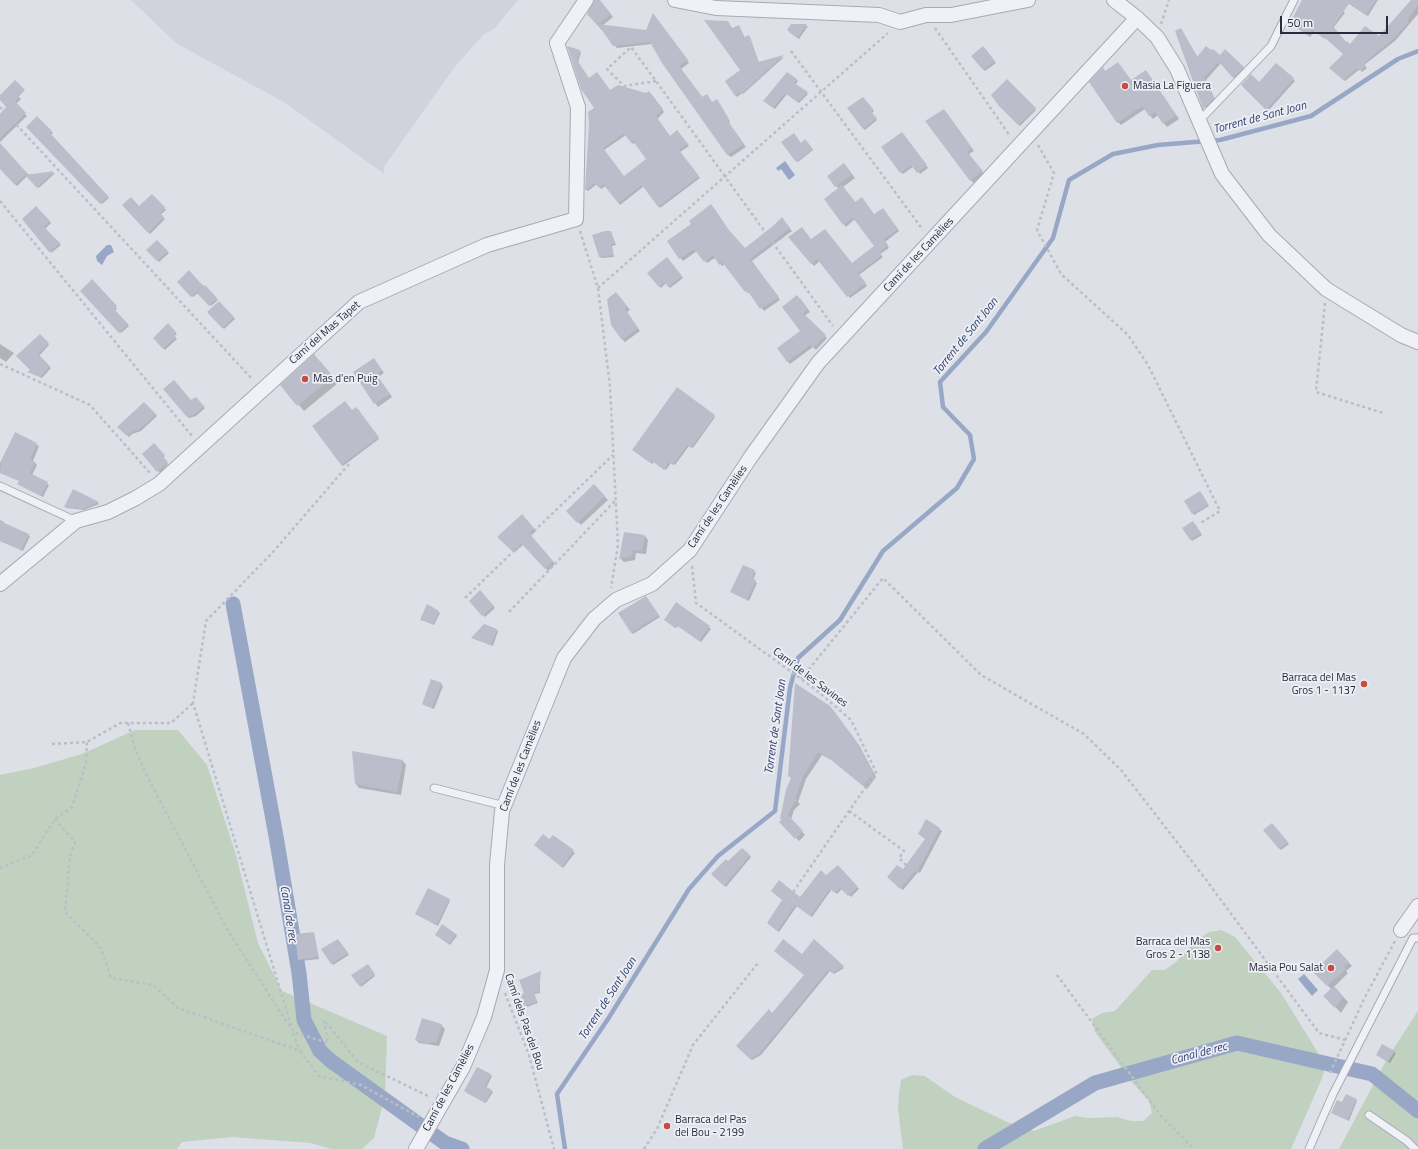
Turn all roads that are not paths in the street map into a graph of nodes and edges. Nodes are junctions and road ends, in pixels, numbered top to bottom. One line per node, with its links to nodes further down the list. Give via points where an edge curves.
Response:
1 (586, 0): 10 (street, Camí del Mas Tapet, via 557,43 578,107 576,219 487,245 359,302 159,484 108,512)
2 (675, 0): 3 (street, via 716,8 878,15 900,22 926,15 951,14)
3 (1028, 0)
4 (1114, 0): 6 (street)
5 (1294, 0): 7 (lane, via 1271,46)
6 (1137, 18): 7 (street, via 1157,37 1177,70); 13 (street, Camí de les Camèlies, via 818,363 750,458 690,550 652,584 616,600 594,618 564,658)
7 (1199, 121): 8 (street, via 1222,174 1269,235 1326,289 1401,335)
8 (1418, 342)
9 (0, 486): 10 (lane)
10 (76, 521): 11 (street, Camí del Mas Tapet)
11 (0, 584)
12 (434, 788): 13 (lane)
13 (504, 806): 18 (street, Camí de les Camèlies, via 497,865 497,970 484,1017 463,1067)
14 (1418, 906): 15 (street)
15 (1401, 930)
16 (1418, 938): 19 (lane, via 1413,938 1333,1094)
17 (1369, 1115): 20 (lane, via 1408,1141)
18 (416, 1149)
19 (1308, 1149)
20 (1415, 1149)

